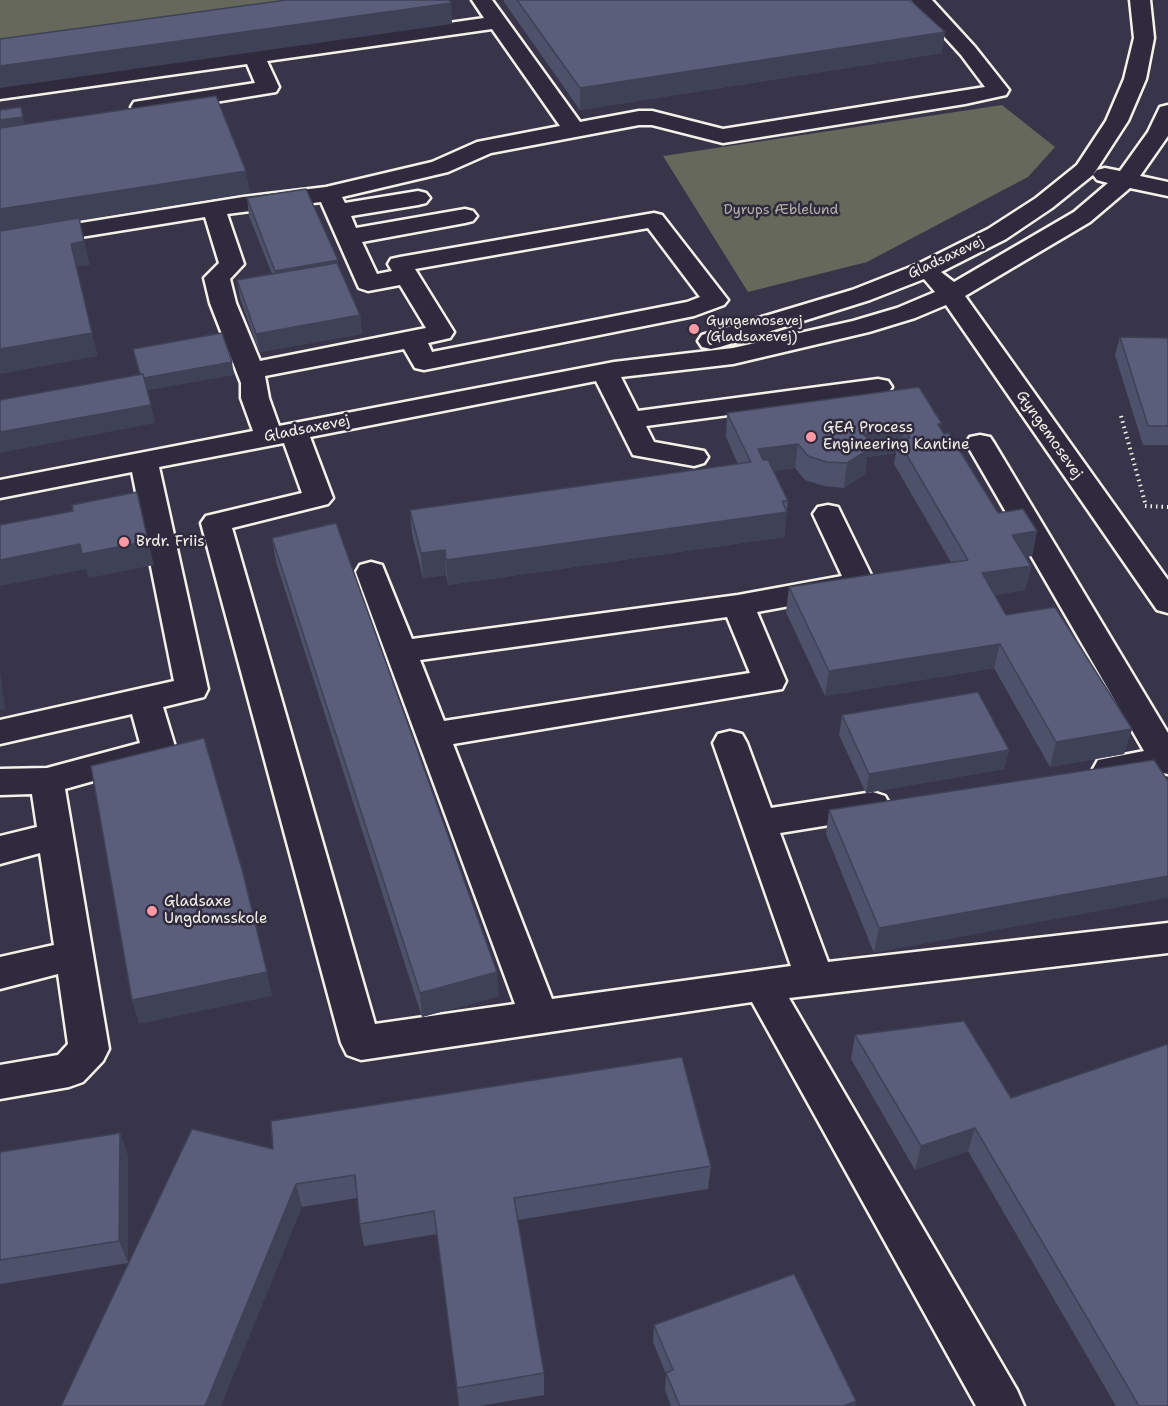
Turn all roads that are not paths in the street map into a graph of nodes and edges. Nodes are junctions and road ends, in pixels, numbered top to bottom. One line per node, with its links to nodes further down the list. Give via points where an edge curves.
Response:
1 (482, 0): 4 (street)
2 (921, 0): 9 (street, via 998,90 723,136 651,118)
3 (1140, 0): 10 (street, Gladsaxevej, via 1144,38 1135,79 1118,121)
4 (496, 22): 5 (street); 9 (street)
5 (255, 57): 6 (street); 7 (street, via 268,87)
6 (0, 93)
7 (119, 111)
8 (1168, 112): 11 (street, Gladsaxevej, via 1159,133)
9 (574, 129): 14 (street, via 485,147 440,167)
10 (1084, 170): 11 (street); 19 (street, Gladsaxevej, via 997,234)
11 (1125, 180): 12 (street); 21 (street, Gladsaxevej, via 1065,228)
12 (1168, 189)
13 (418, 198): 14 (street)
14 (331, 203): 15 (street); 17 (street)
15 (214, 209): 18 (street); 23 (street, via 232,264 217,278)
16 (465, 216): 17 (street)
17 (348, 237): 20 (street, via 368,283)
18 (0, 243)
19 (927, 269): 21 (street, Gyngemosevej); 24 (street, Gladsaxevej, via 861,295)
20 (407, 276): 22 (street, via 441,332); 22 (street, via 400,264 654,220 715,300 694,308)
21 (951, 294): 24 (street, Gladsaxevej, via 860,327 745,354); 35 (street, Gyngemosevej)
22 (416, 351): 23 (street); 26 (street)
23 (250, 371): 28 (street, via 255,398)
24 (610, 371): 26 (street, Gladsaxevej); 27 (street)
25 (878, 387): 27 (street)
26 (443, 403): 28 (street, Gladsaxevej)
27 (629, 420): 30 (street, via 643,449)
28 (282, 434): 31 (street, Gladsaxevej); 56 (street, via 318,498 216,523 361,1043)
29 (980, 443): 39 (street)
30 (694, 458)
31 (144, 462): 32 (street, Gladsaxevej); 38 (street, via 192,689)
32 (0, 489)
33 (828, 514): 36 (street, via 860,583)
34 (371, 572): 37 (street)
35 (1168, 603)
36 (738, 606): 37 (street); 41 (street, via 770,681)
37 (401, 652): 41 (street)
38 (144, 700): 40 (street); 45 (street, via 159,750)
39 (1154, 710): 43 (street)
40 (0, 732)
41 (432, 735): 56 (street)
42 (730, 743): 48 (street)
43 (1167, 761): 44 (street)
44 (1074, 774)
45 (47, 781): 46 (street); 49 (street)
46 (0, 782)
47 (899, 801): 48 (street)
48 (759, 823): 54 (street)
49 (56, 836): 50 (street); 52 (street)
50 (0, 850)
51 (1168, 938): 54 (street)
52 (75, 955): 53 (street); 57 (street, via 89,1049 69,1070)
53 (0, 973)
54 (815, 979): 55 (street)
55 (762, 985): 56 (street); 58 (street)
56 (539, 1017)
57 (0, 1082)
58 (1001, 1406)

